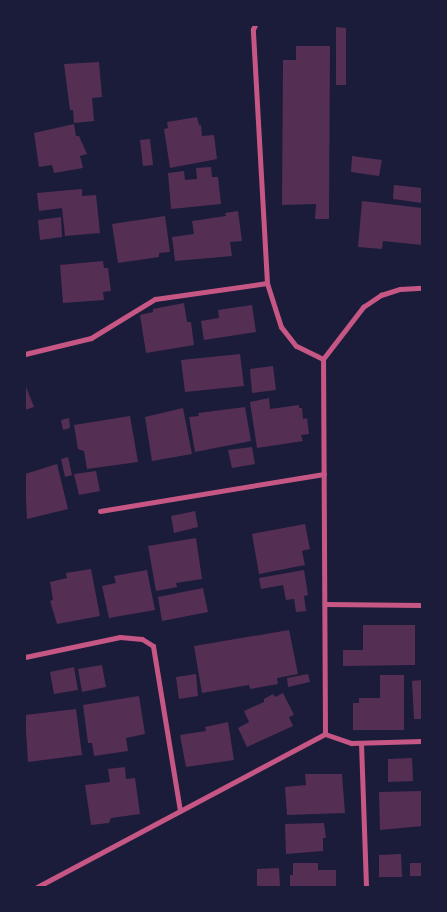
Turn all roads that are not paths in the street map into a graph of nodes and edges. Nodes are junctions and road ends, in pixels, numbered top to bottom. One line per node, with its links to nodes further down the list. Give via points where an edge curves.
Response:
1 (255, 25): 2 (street)
2 (267, 283): 4 (street, via 155,299 91,338); 5 (street, via 281,327 296,346)
3 (422, 288): 5 (street, via 393,291 363,306)
4 (25, 354)
5 (324, 359): 6 (street)
6 (324, 474): 7 (street); 8 (street)
7 (100, 510)
8 (324, 604): 9 (street); 11 (street)
9 (422, 605)
10 (25, 657): 14 (street, via 120,637 142,639 153,646)
11 (325, 734): 13 (street); 14 (street)
12 (422, 741): 13 (street)
13 (360, 743): 16 (street)
14 (180, 811): 15 (street)
15 (37, 887)
16 (366, 887)

